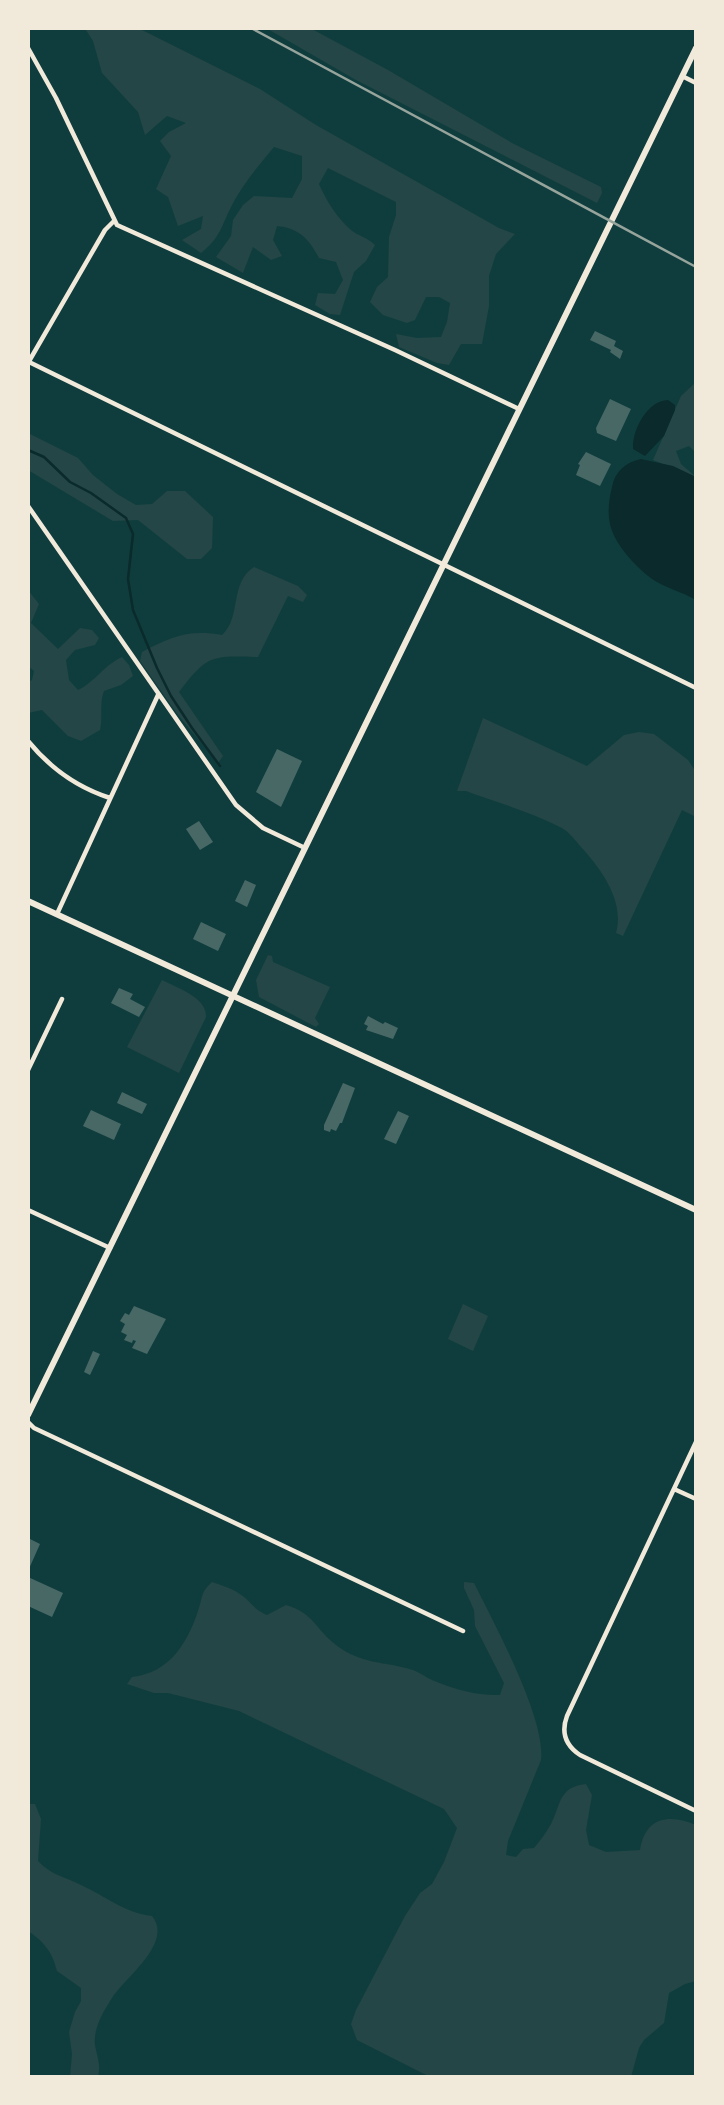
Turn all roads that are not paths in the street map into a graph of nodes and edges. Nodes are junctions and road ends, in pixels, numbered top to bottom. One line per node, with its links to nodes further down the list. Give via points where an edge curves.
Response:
1 (28, 48): 5 (street)
2 (696, 48): 3 (main road)
3 (682, 76): 4 (street); 7 (main road)
4 (696, 83)
5 (114, 221): 6 (street); 7 (street)
6 (28, 363): 9 (street)
7 (519, 409): 9 (main road)
8 (28, 506): 11 (street)
9 (443, 564): 10 (street); 14 (main road)
10 (696, 688)
11 (158, 694): 13 (street); 14 (street, via 241,810 271,833)
12 (28, 740): 13 (street, via 56,770)
13 (110, 798): 16 (street)
14 (305, 848): 17 (main road)
15 (28, 901): 16 (main road)
16 (57, 914): 17 (main road)
17 (234, 996): 21 (main road); 22 (main road)
18 (62, 999): 19 (street)
19 (28, 1070)
20 (28, 1210): 22 (street)
21 (696, 1210)
22 (110, 1248): 23 (main road)
23 (28, 1415)
24 (28, 1422): 28 (street)
25 (696, 1442): 26 (street)
26 (674, 1489): 27 (street); 29 (street, via 567,1716 564,1735 580,1755)
27 (696, 1499)
28 (463, 1631)
29 (696, 1811)

